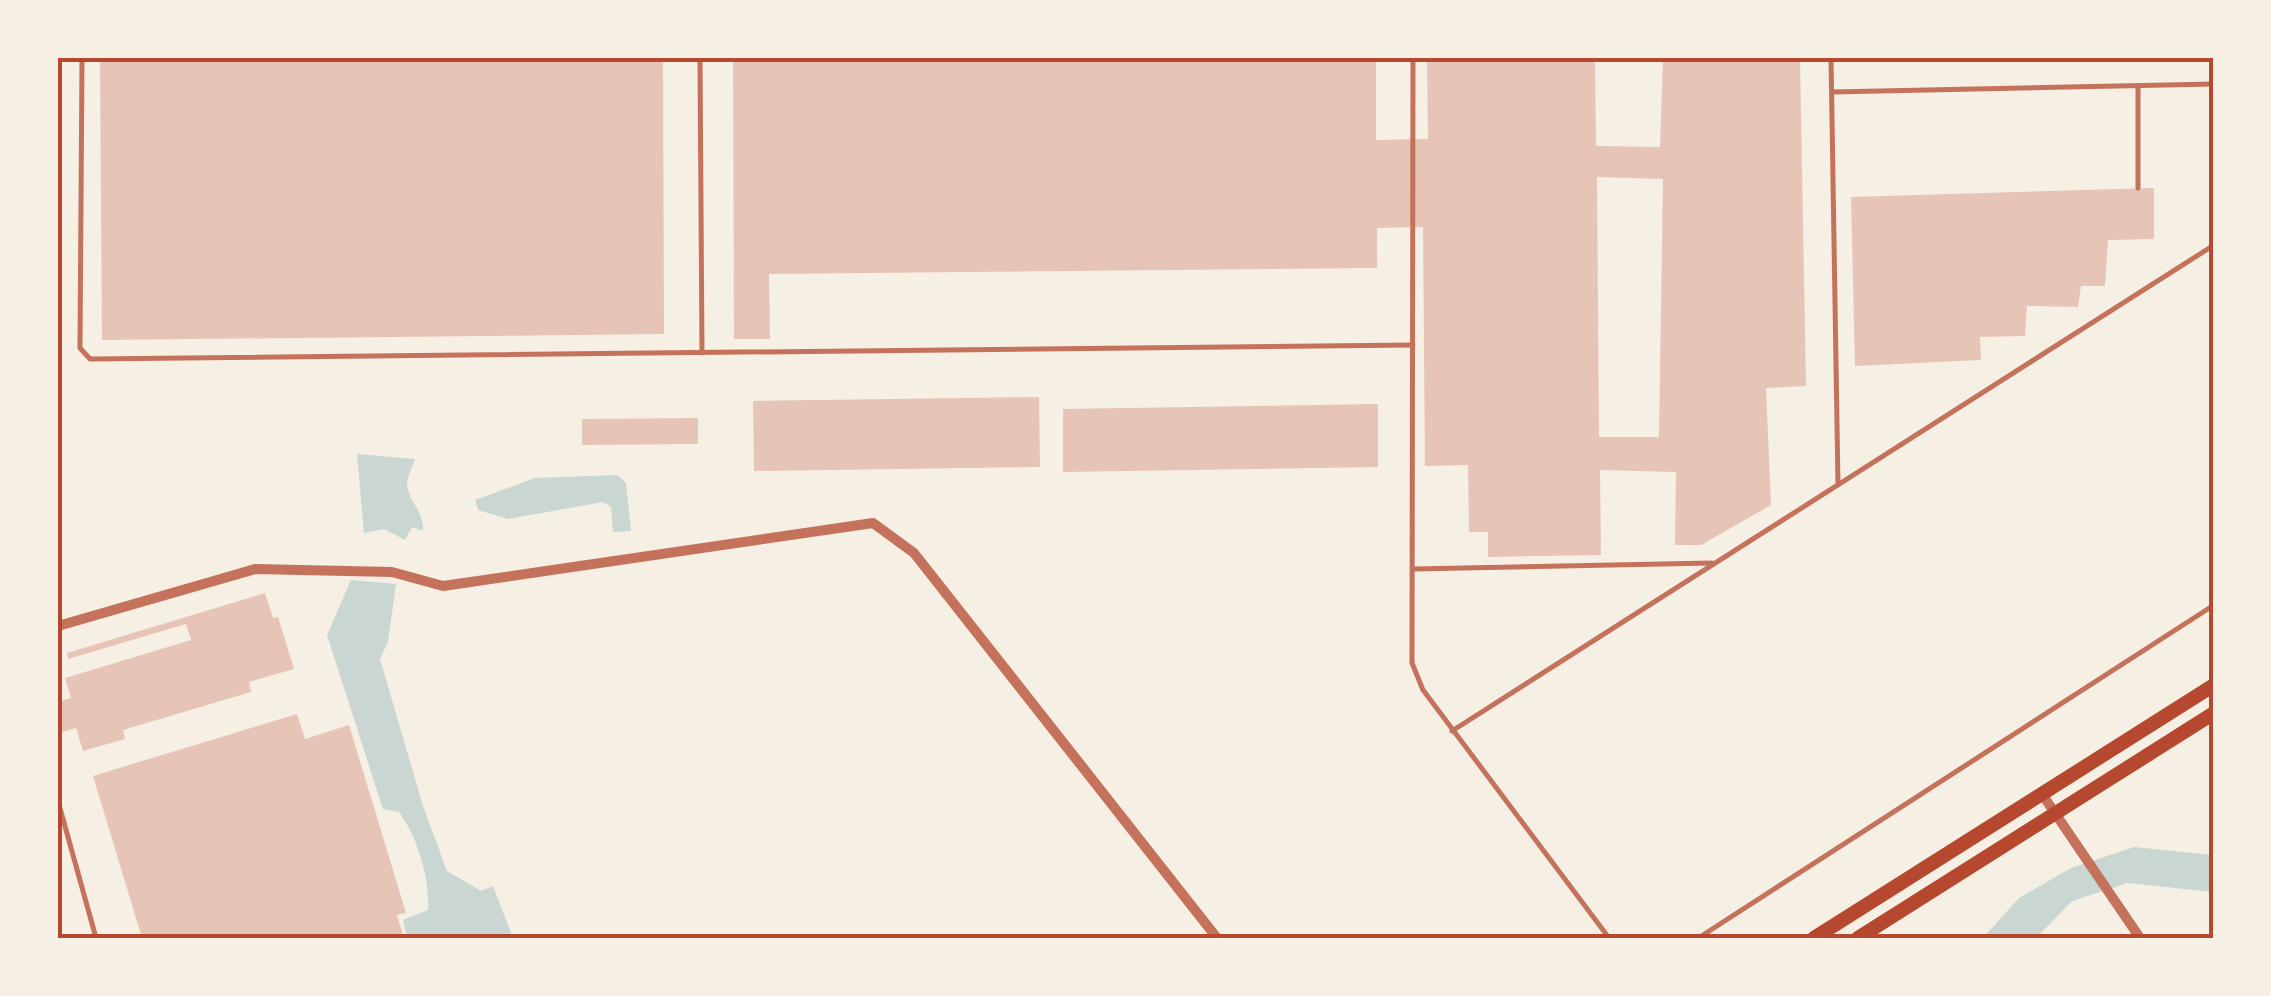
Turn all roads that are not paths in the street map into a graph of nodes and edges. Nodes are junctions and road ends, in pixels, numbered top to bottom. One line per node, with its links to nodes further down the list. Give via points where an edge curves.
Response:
1 (82, 58): 11 (lane, via 80,348 90,359)
2 (700, 58): 11 (lane)
3 (1413, 58): 10 (lane)
4 (1831, 58): 7 (lane)
5 (2214, 84): 6 (lane)
6 (2138, 86): 7 (lane); 8 (lane)
7 (1831, 92): 12 (lane)
8 (2138, 188)
9 (2214, 245): 12 (lane)
10 (1413, 345): 11 (lane); 14 (lane)
11 (702, 352)
12 (1838, 485): 13 (lane)
13 (1715, 563): 14 (lane); 19 (lane)
14 (1412, 569): 19 (lane, via 1412,663 1422,690)
15 (2214, 605): 26 (lane)
16 (58, 626): 24 (street, via 255,569 392,572 443,586 873,523 914,553)
17 (2214, 685): 20 (main road)
18 (2214, 713): 22 (main road)
19 (1452, 731): 25 (lane)
20 (2042, 794): 22 (street); 27 (main road)
21 (58, 801): 23 (lane)
22 (2054, 812): 28 (main road); 29 (street)
23 (96, 938)
24 (1217, 938)
25 (1609, 938)
26 (1705, 938)
27 (1814, 938)
28 (1858, 938)
29 (2140, 938)

